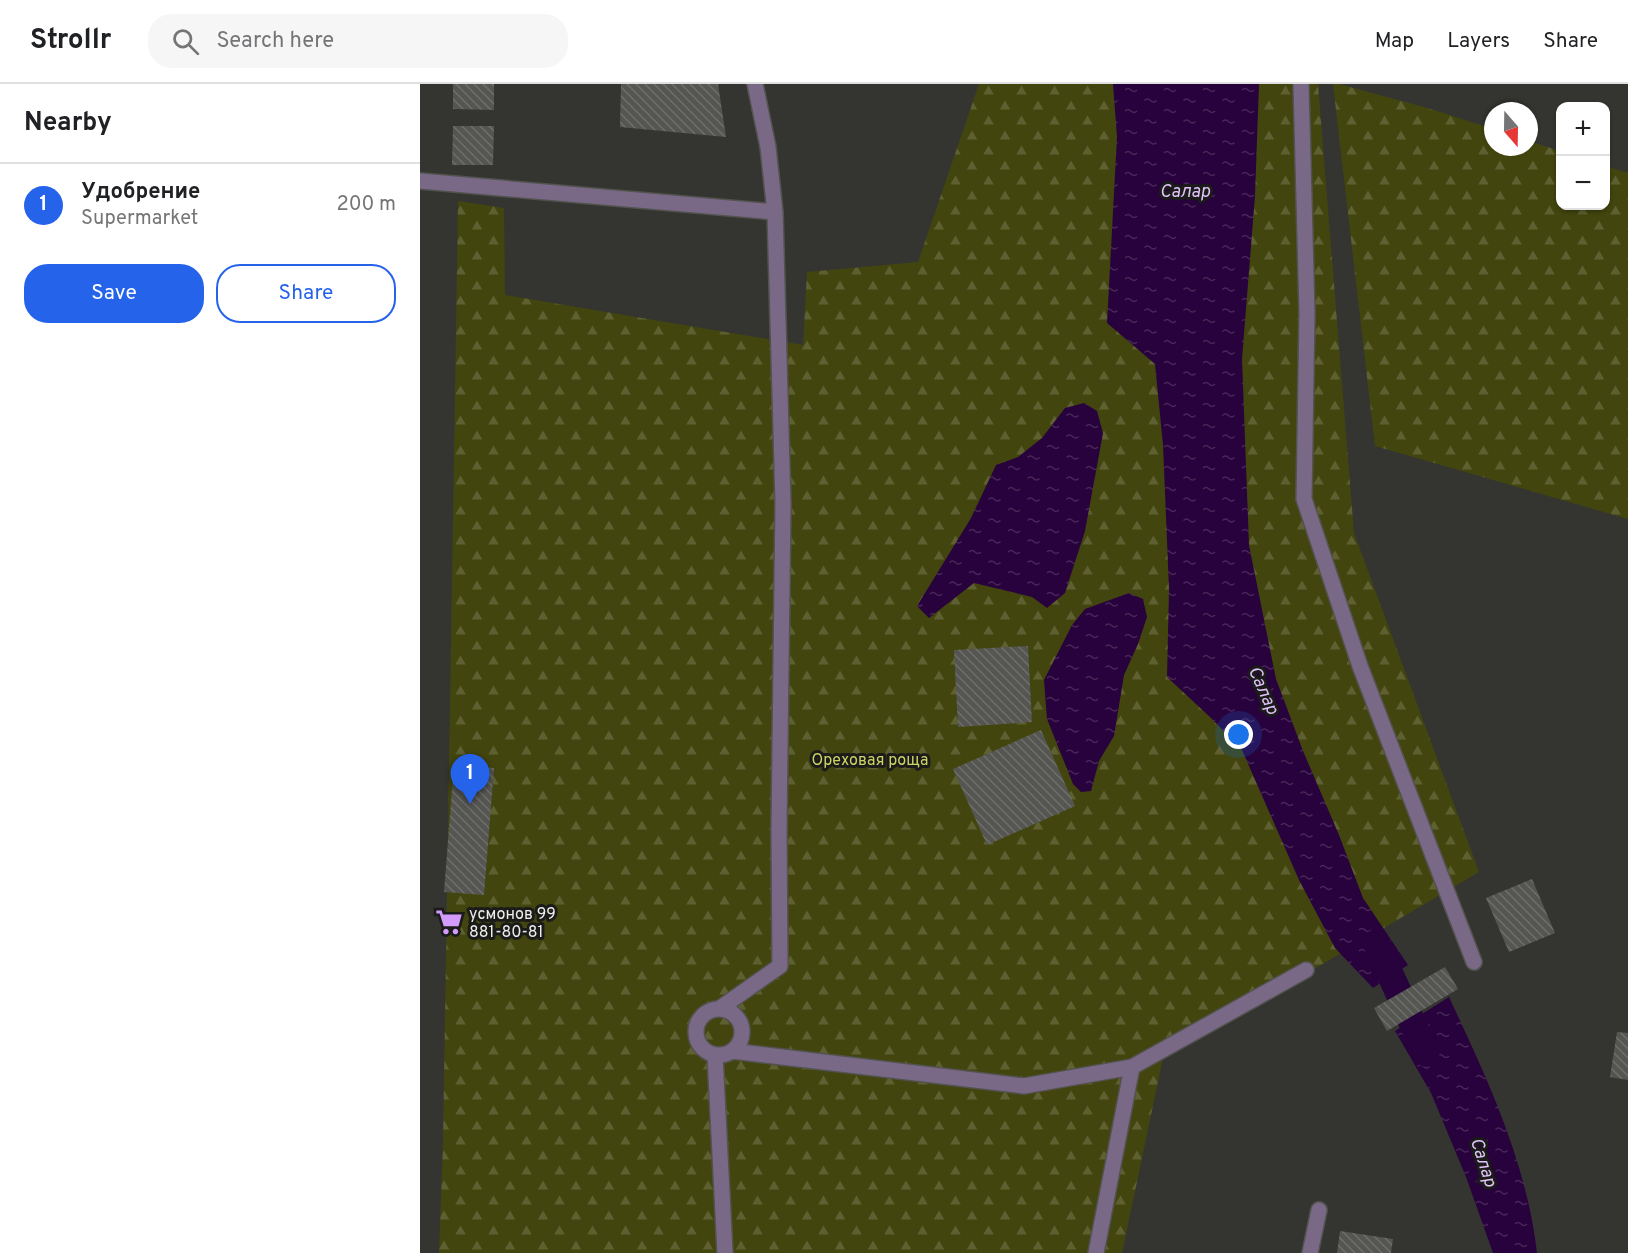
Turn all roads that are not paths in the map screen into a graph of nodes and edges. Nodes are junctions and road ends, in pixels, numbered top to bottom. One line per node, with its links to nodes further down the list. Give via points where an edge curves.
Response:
1 (755, 84): 4 (lane, via 768,147)
2 (1301, 84): 5 (lane, via 1307,313 1304,499 1360,666)
3 (420, 181): 4 (lane)
4 (775, 212): 7 (lane, via 783,503 780,966)
5 (1474, 962)
6 (1306, 970): 10 (lane)
7 (718, 1009): 8 (lane, via 728,1010 741,1023 742,1038); 9 (lane, via 702,1016 696,1034 706,1051)
8 (732, 1051): 9 (lane); 10 (lane, via 1024,1086)
9 (715, 1055): 12 (lane)
10 (1132, 1067): 13 (lane)
11 (1319, 1210): 14 (lane)
12 (725, 1253)
13 (1096, 1253)
14 (1310, 1253)

